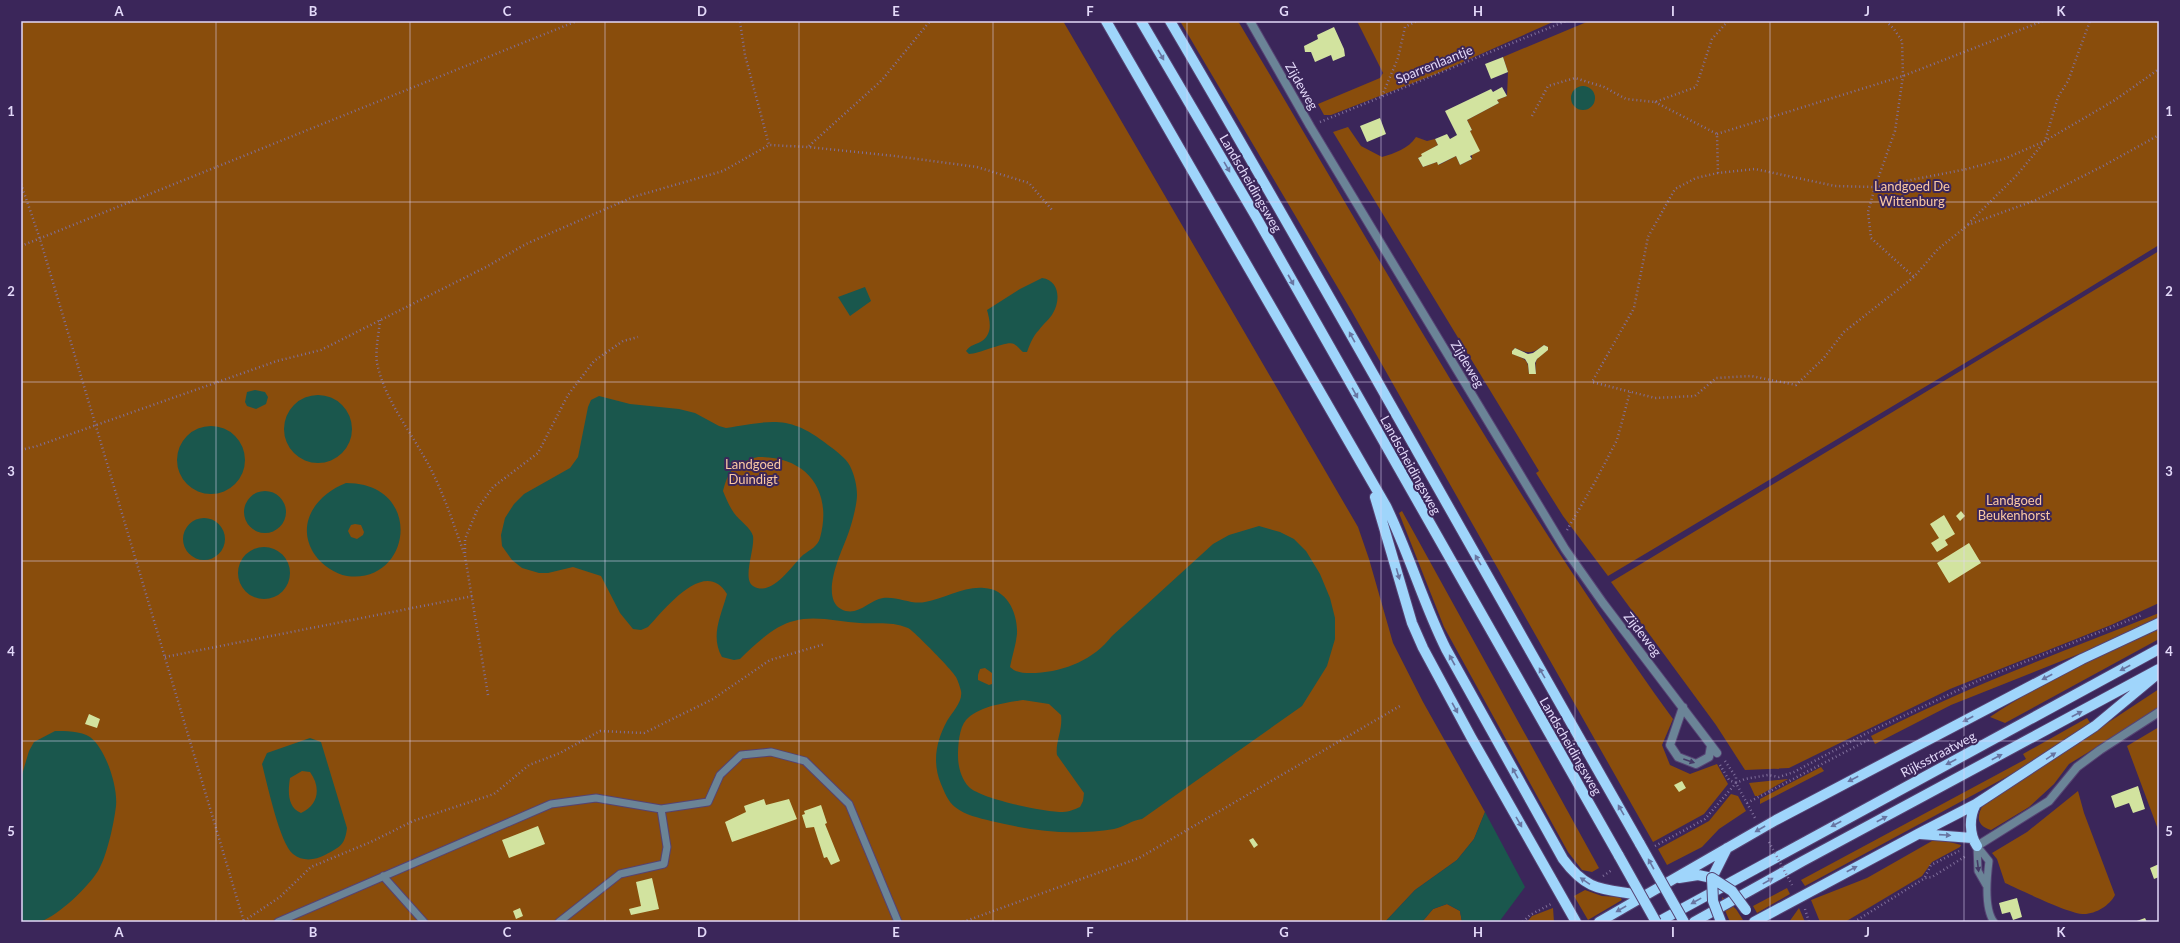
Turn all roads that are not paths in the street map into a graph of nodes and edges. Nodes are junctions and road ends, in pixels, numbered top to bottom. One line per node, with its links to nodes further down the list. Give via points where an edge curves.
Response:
1 (1106, 21): 5 (main road)
2 (1141, 21): 30 (main road, Landscheidingsweg, one-way to 30, bridge, via 1255,215)
3 (1170, 21): 31 (main road, Landscheidingsweg, one-way to 3, bridge, via 1277,203)
4 (1250, 21): 10 (street, Zijdeweg, via 1310,126 1560,541 1603,603)
5 (1362, 465): 23 (main road, one-way to 5, via 1603,890 1593,886 1575,874 1564,859 1430,618 1400,534); 28 (main road, one-way to 28, via 1379,508 1412,623 1423,648 1470,737)
6 (2159, 623): 18 (main road, one-way to 18, via 2082,659)
7 (2159, 649): 30 (main road, Rijksstraatweg, one-way to 30)
8 (2159, 669): 32 (main road, one-way to 8)
9 (2159, 673): 14 (main road, one-way to 9, via 2095,726)
10 (1683, 708): 12 (street, Zijdeweg); 12 (street, one-way to 12, via 1670,745 1678,757 1696,764 1709,757)
11 (2159, 712): 17 (street, via 2077,767 2049,801)
12 (1711, 746): 13 (street, Zijdeweg)
13 (1716, 754)
14 (1976, 804): 16 (main road); 17 (main road, via 1971,820)
15 (661, 809): 19 (lane, via 596,798 551,804); 26 (lane, via 667,847 664,864 620,874); 27 (lane, via 708,802 720,775 741,755 771,752 805,761 849,804)
16 (1918, 834): 17 (main road, one-way to 17); 34 (main road, one-way to 16)
17 (1974, 842): 22 (lane, one-way to 22, via 1978,871); 22 (lane, via 1989,861)
18 (1726, 848): 20 (main road); 21 (main road)
19 (383, 876): 24 (lane); 25 (lane)
20 (1712, 876): 21 (main road, via 1687,876); 33 (main road, bridge, via 1713,901); 34 (main road, bridge, via 1732,891)
21 (1671, 880): 23 (main road)
22 (1986, 885): 35 (lane)
23 (1644, 896): 29 (main road, one-way to 29)
24 (278, 922)
25 (424, 922)
26 (559, 922)
27 (898, 922)
28 (1576, 922)
29 (1599, 922)
30 (1657, 922)
31 (1684, 922)
32 (1694, 922)
33 (1721, 922)
34 (1754, 922)
35 (1994, 922)

